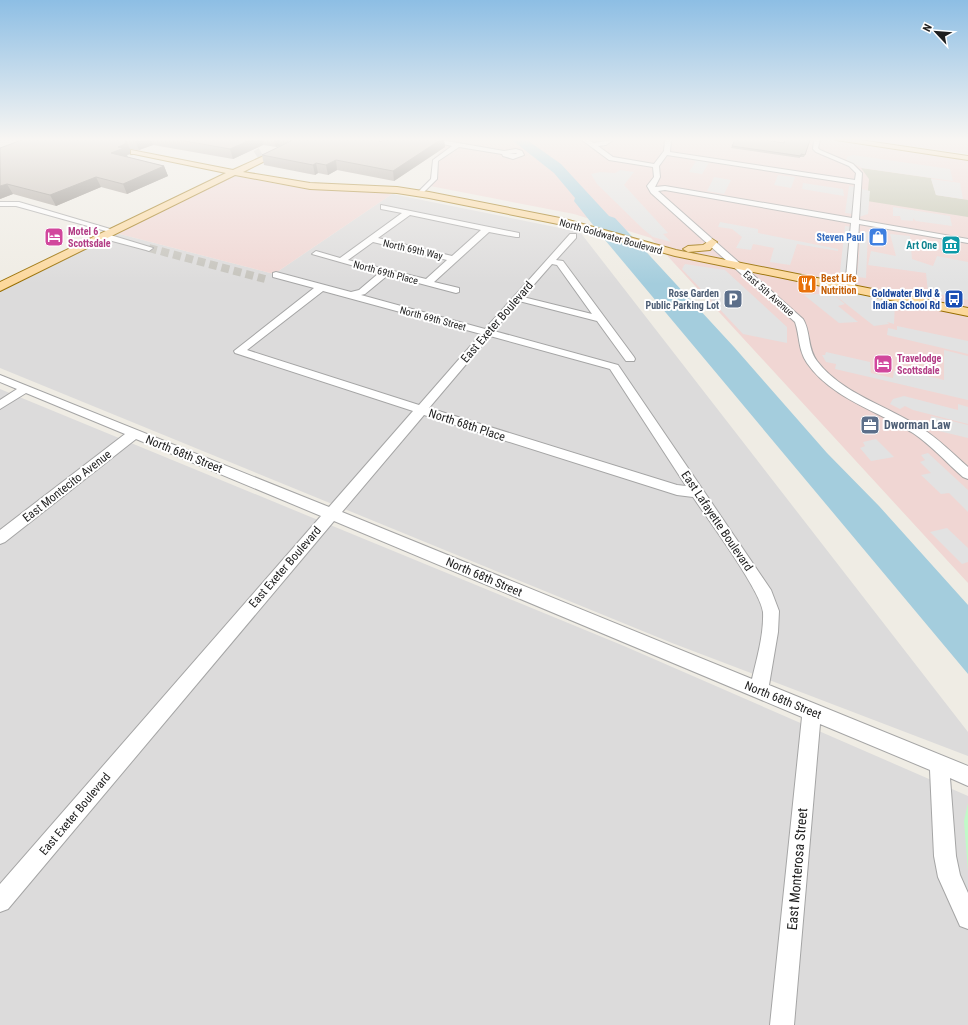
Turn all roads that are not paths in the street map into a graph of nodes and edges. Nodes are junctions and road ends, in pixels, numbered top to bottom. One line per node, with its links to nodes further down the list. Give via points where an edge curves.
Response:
1 (191, 188): 15 (main road)
2 (195, 188): 15 (main road)
3 (350, 188): 8 (main road, North Goldwater Boulevard)
4 (388, 188): 8 (main road, North Goldwater Boulevard)
5 (430, 188): 8 (street)
6 (654, 188): 9 (street)
7 (859, 188): 13 (street)
8 (428, 192): 22 (main road, North Goldwater Boulevard, via 540,211); 27 (main road, North Goldwater Boulevard, via 554,220 675,253)
9 (664, 193): 13 (street, via 687,192); 20 (street, East 5th Avenue)
10 (0, 204): 15 (street, via 16,204)
11 (384, 207): 12 (street)
12 (409, 212): 14 (street); 18 (street)
13 (856, 222): 19 (street); 34 (street)
14 (487, 229): 16 (street); 24 (street)
15 (106, 232): 21 (street); 31 (main road); 35 (main road)
16 (516, 235)
17 (573, 236): 26 (street, East Exeter Boulevard)
18 (371, 239): 24 (street, North 69th Way); 25 (street)
19 (968, 241)
20 (712, 242): 22 (main road, via 706,248); 27 (street, East 5th Avenue)
21 (149, 248)
22 (688, 249): 27 (main road, North Goldwater Boulevard)
23 (316, 254): 25 (street, North 69th Place)
24 (454, 259): 32 (street)
25 (342, 260): 28 (street, North 69th Place)
26 (550, 261): 39 (street, East Exeter Boulevard); 42 (street, via 560,263)
27 (733, 261): 29 (main road, North Goldwater Boulevard); 33 (street, East 5th Avenue); 34 (main road, North Goldwater Boulevard)
28 (382, 271): 32 (street, North 69th Place); 38 (street, via 362,292)
29 (781, 274): 33 (main road, via 763,274 758,278); 34 (main road, North Goldwater Boulevard)
30 (276, 275): 36 (street, North 69th Street)
31 (0, 277)
32 (427, 283): 37 (street, North 69th Place)
33 (759, 284): 51 (street, East 5th Avenue, via 800,321 808,359 826,378 918,431)
34 (850, 284): 40 (main road, North Goldwater Boulevard); 41 (main road, North Goldwater Boulevard)
35 (0, 287)
36 (322, 287): 38 (street, North 69th Street); 49 (street, North 68th Place, via 238,350)
37 (456, 290)
38 (352, 295): 43 (street, North 69th Street)
39 (517, 298): 42 (street); 43 (street, East Exeter Boulevard)
40 (968, 305)
41 (968, 312)
42 (602, 319): 44 (street)
43 (488, 333): 45 (street, North 69th Street); 49 (street, East Exeter Boulevard)
44 (630, 359)
45 (614, 367): 52 (street, East Lafayette Boulevard)
46 (0, 378): 47 (street, North 68th Street)
47 (26, 388): 48 (street); 50 (street, North 68th Street)
48 (0, 405)
49 (421, 410): 52 (street, North 68th Place, via 677,490); 53 (street, East Exeter Boulevard)
50 (134, 434): 53 (street, North 68th Street); 54 (street, East Montecito Avenue)
51 (968, 474)
52 (697, 492): 55 (street, East Lafayette Boulevard, via 763,590 771,611 770,632)
53 (331, 514): 55 (street, North 68th Street); 59 (street, East Exeter Boulevard)
54 (0, 538)
55 (759, 690): 56 (street, North 68th Street)
56 (812, 712): 57 (street, North 68th Street); 61 (street, East Monterosa Street)
57 (939, 764): 58 (street, North 68th Street); 60 (street, via 945,856 949,877)
58 (968, 776)
59 (0, 901)
60 (968, 918)
61 (782, 1025)

